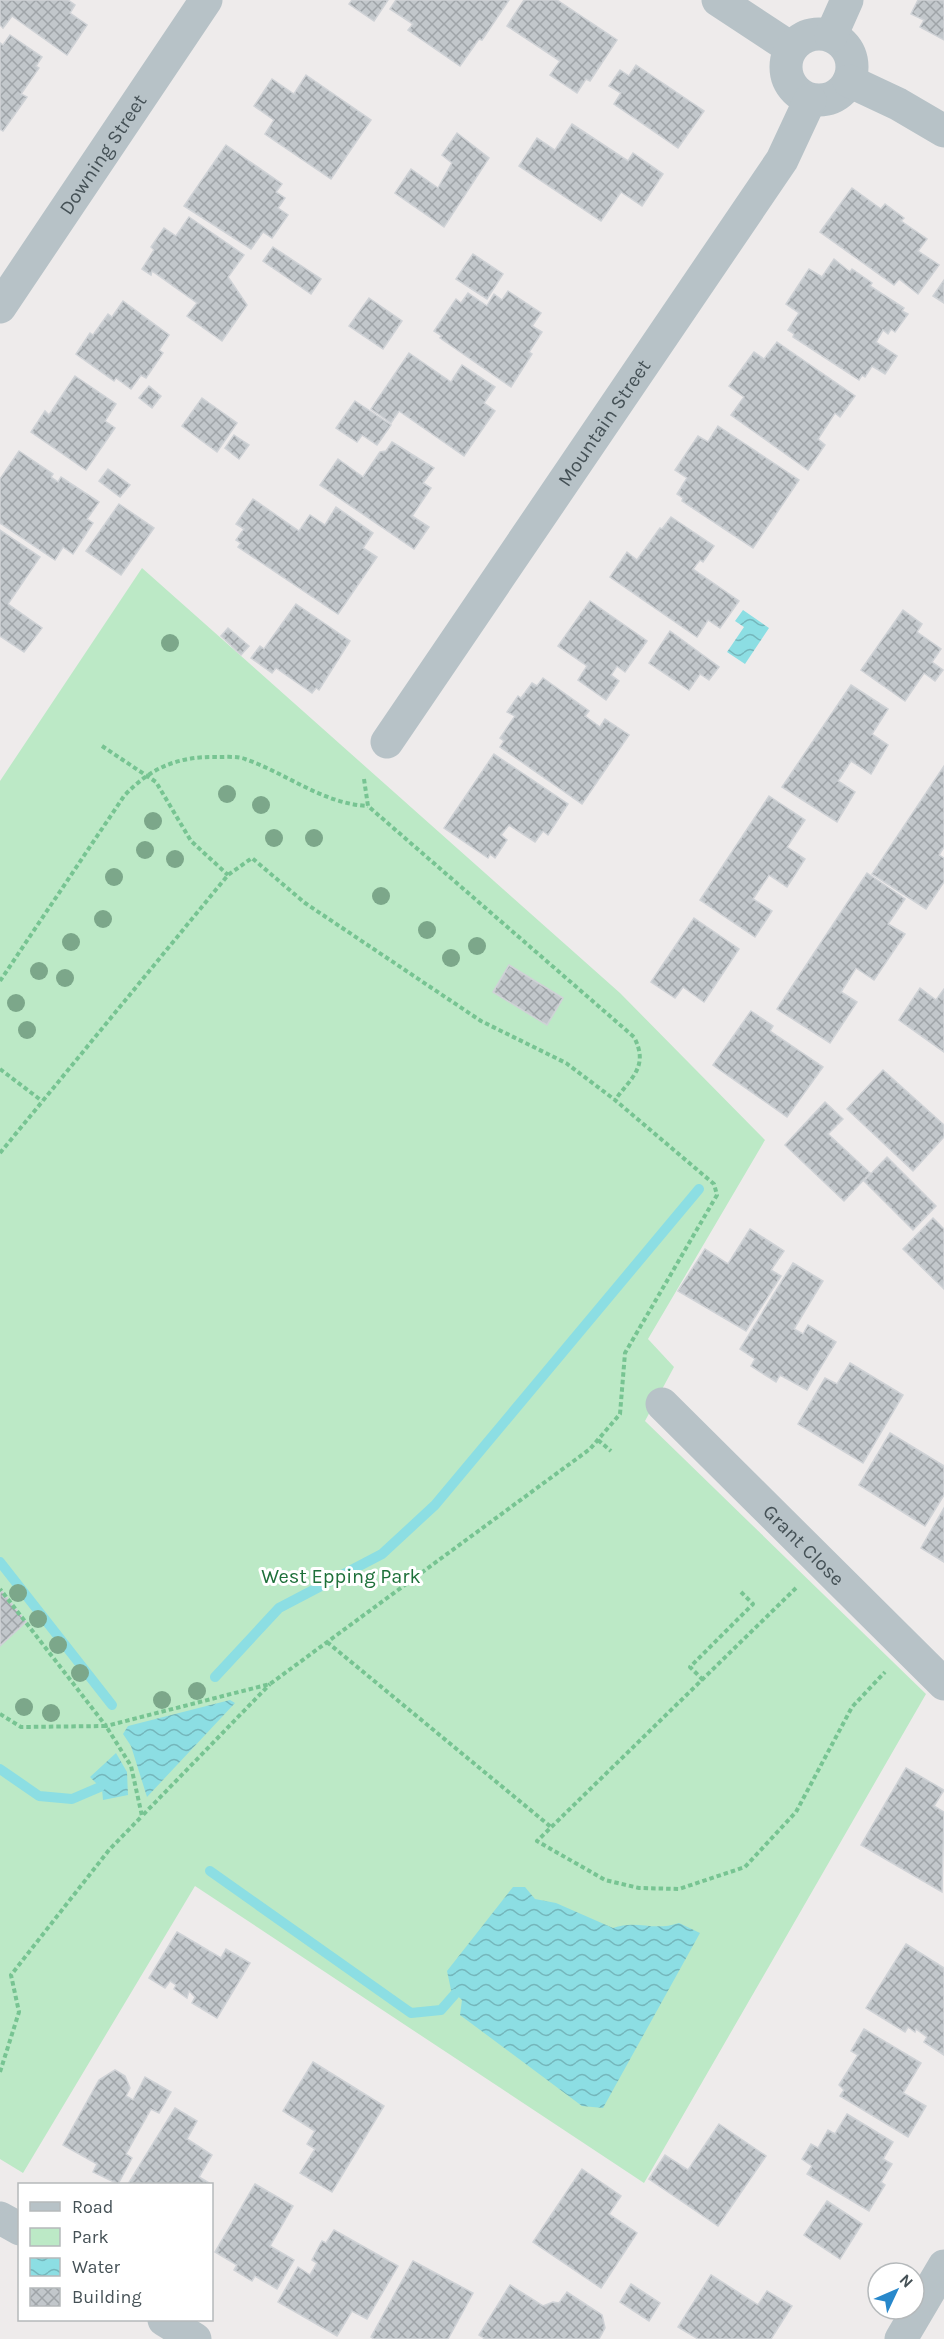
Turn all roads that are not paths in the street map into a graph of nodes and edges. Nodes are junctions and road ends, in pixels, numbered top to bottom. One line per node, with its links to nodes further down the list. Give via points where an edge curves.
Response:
1 (206, 0): 9 (street, Downing Street)
2 (718, 0): 5 (street)
3 (847, 0): 4 (street)
4 (831, 36): 5 (street, via 809,35); 6 (street, via 847,50 851,61)
5 (791, 48): 7 (street, via 787,79)
6 (849, 81): 7 (street, via 833,98); 8 (street)
7 (810, 100): 10 (street, Mountain Street, via 782,160)
8 (944, 130)
9 (0, 307)
10 (387, 742)
11 (662, 1404): 12 (street, Grant Close)
12 (944, 1684)
13 (0, 2218): 14 (street)
14 (18, 2228)
15 (944, 2266): 18 (street)
16 (167, 2321): 17 (street)
17 (195, 2339)
18 (900, 2339)

